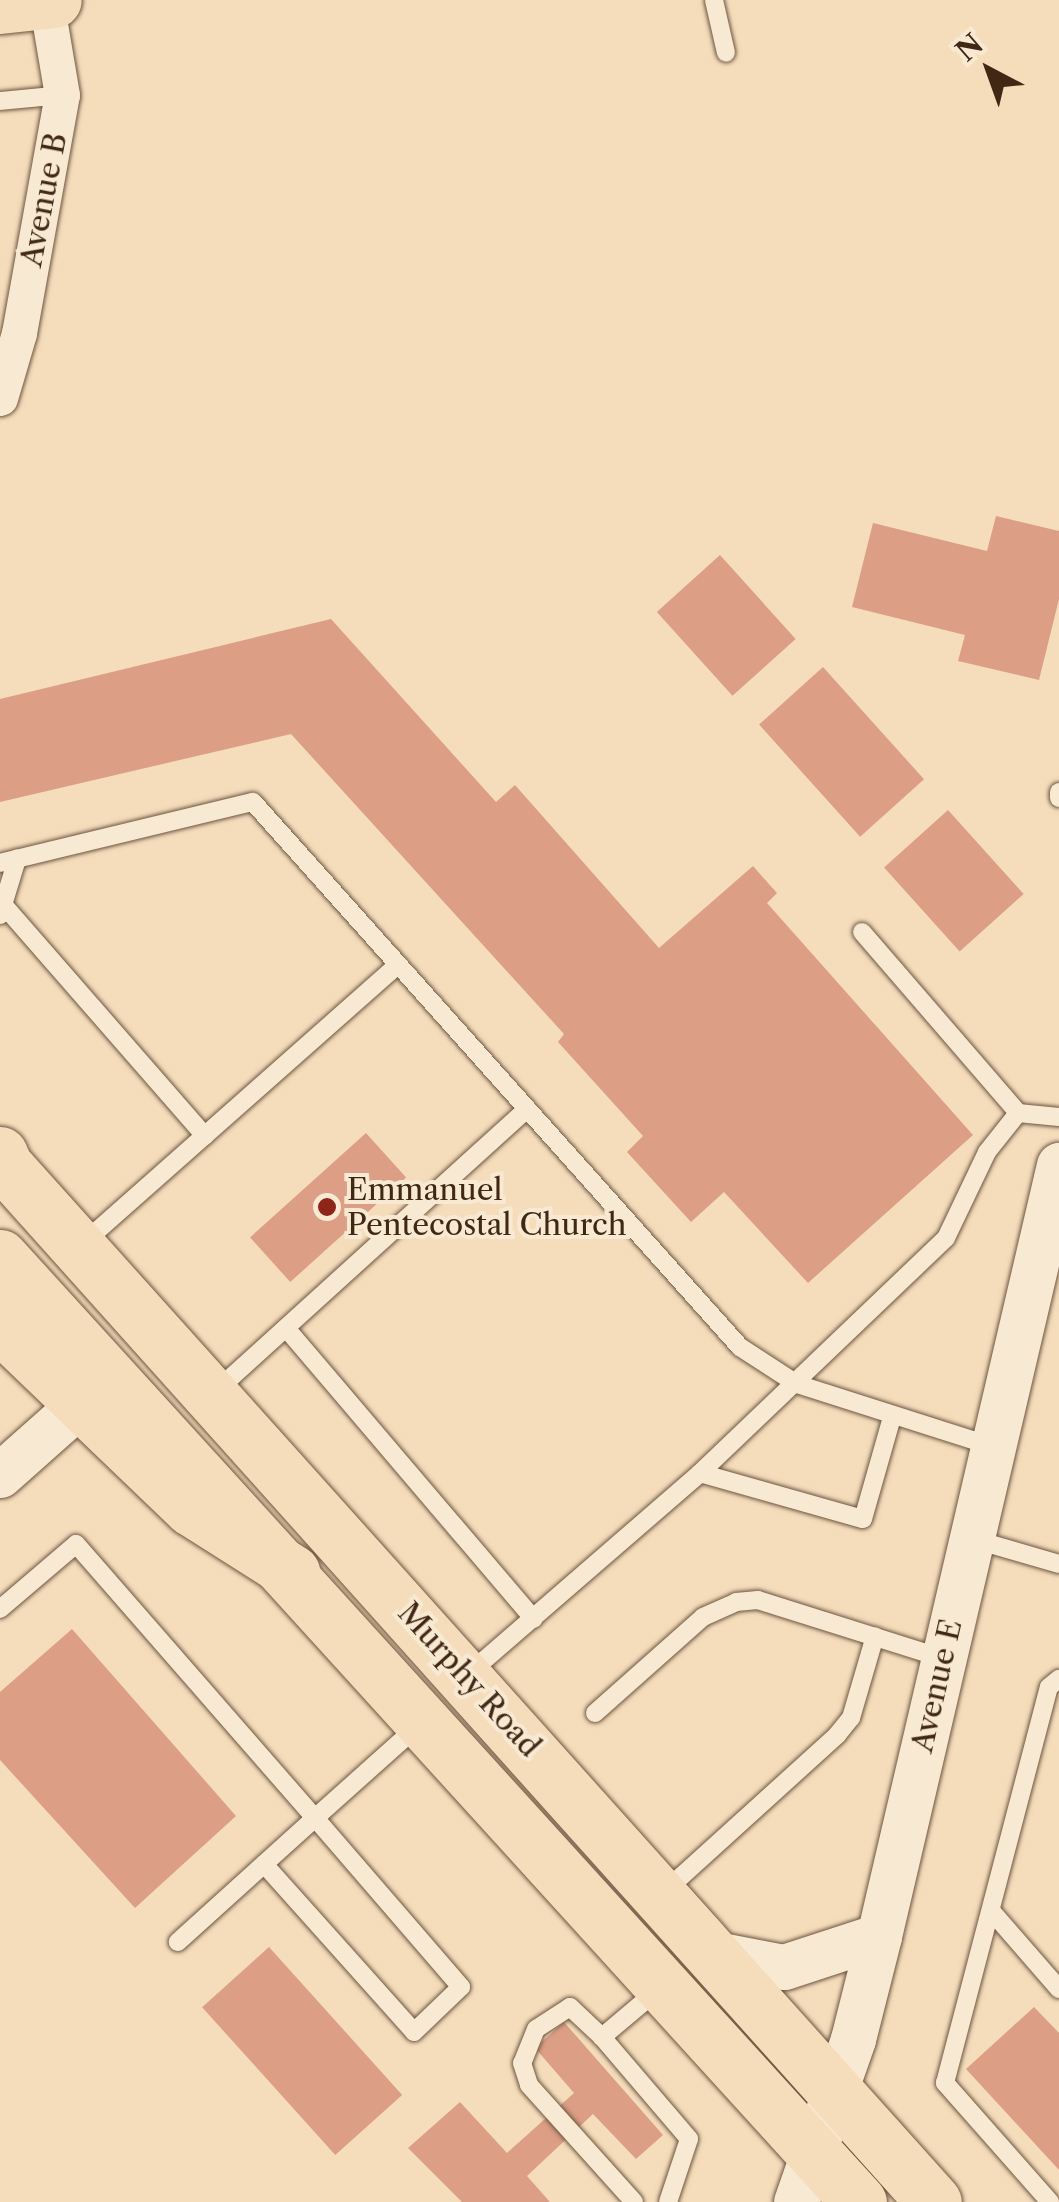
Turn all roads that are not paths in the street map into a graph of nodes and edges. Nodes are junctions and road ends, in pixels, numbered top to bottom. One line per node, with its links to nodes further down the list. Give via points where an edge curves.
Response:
1 (54, 0): 3 (main road)
2 (714, 0): 5 (lane)
3 (46, 1): 4 (main road); 6 (street, Avenue B)
4 (0, 6)
5 (726, 53)
6 (62, 95): 7 (lane); 8 (street, Avenue B, via 19,334)
7 (0, 101)
8 (0, 398)
9 (8, 861): 10 (lane); 12 (lane, via 253,802)
10 (3, 912): 16 (lane)
11 (862, 932): 14 (lane)
12 (398, 965): 13 (lane); 16 (lane)
13 (527, 1109): 23 (lane); 24 (lane, via 740,1347)
14 (1018, 1112): 15 (lane); 24 (lane, via 987,1152 946,1238)
15 (1059, 1117)
16 (205, 1136): 20 (lane)
17 (2, 1160): 20 (main road, Murphy Road)
18 (1059, 1166): 19 (street, Avenue E)
19 (1051, 1239): 28 (street, Avenue E)
20 (80, 1245): 25 (main road, Murphy Road)
21 (0, 1257): 31 (main road, Murphy Road)
22 (0, 1325): 26 (main road)
23 (286, 1328): 25 (lane); 36 (lane)
24 (797, 1384): 27 (lane); 29 (lane)
25 (212, 1394): 39 (main road, Murphy Road)
26 (81, 1403): 30 (street); 34 (main road, via 191,1508)
27 (892, 1417): 28 (lane); 29 (lane, via 863,1518)
28 (991, 1446): 32 (street, Avenue E)
29 (700, 1473): 36 (lane)
30 (0, 1475)
31 (208, 1482): 34 (main road, Murphy Road); 39 (main road, via 271,1510 415,1668)
32 (972, 1539): 33 (lane); 38 (street, Avenue E)
33 (1059, 1564)
34 (292, 1572): 42 (main road, Murphy Road)
35 (0, 1609): 43 (lane, via 76,1544)
36 (534, 1620): 39 (lane)
37 (875, 1636): 38 (lane); 41 (lane, via 758,1600 720,1606); 45 (lane, via 850,1718 838,1734)
38 (942, 1658): 47 (street, Avenue E)
39 (466, 1676): 45 (main road, Murphy Road)
40 (1059, 1678): 46 (lane, via 1049,1688)
41 (595, 1713)
42 (426, 1718): 43 (lane); 50 (main road, Murphy Road)
43 (314, 1818): 44 (lane); 44 (lane, via 461,1987 414,2032)
44 (264, 1864): 48 (lane)
45 (660, 1896): 49 (main road, Murphy Road)
46 (994, 1913): 51 (lane); 60 (lane, via 945,2083)
47 (880, 1936): 49 (street, via 784,1966); 53 (street, Avenue E)
48 (178, 1942)
49 (711, 1953): 53 (main road, Murphy Road)
50 (664, 1985): 52 (lane); 54 (main road, Murphy Road)
51 (1059, 1988)
52 (602, 2037): 55 (lane, via 570,2006 536,2030 522,2063 529,2084); 56 (lane, via 689,2139)
53 (834, 2091): 54 (street, Avenue E); 59 (main road, Murphy Road)
54 (813, 2151): 57 (street, Avenue E); 58 (main road, Murphy Road)
55 (634, 2202)
56 (668, 2202)
57 (796, 2202)
58 (860, 2202)
59 (934, 2202)
60 (1050, 2202)

